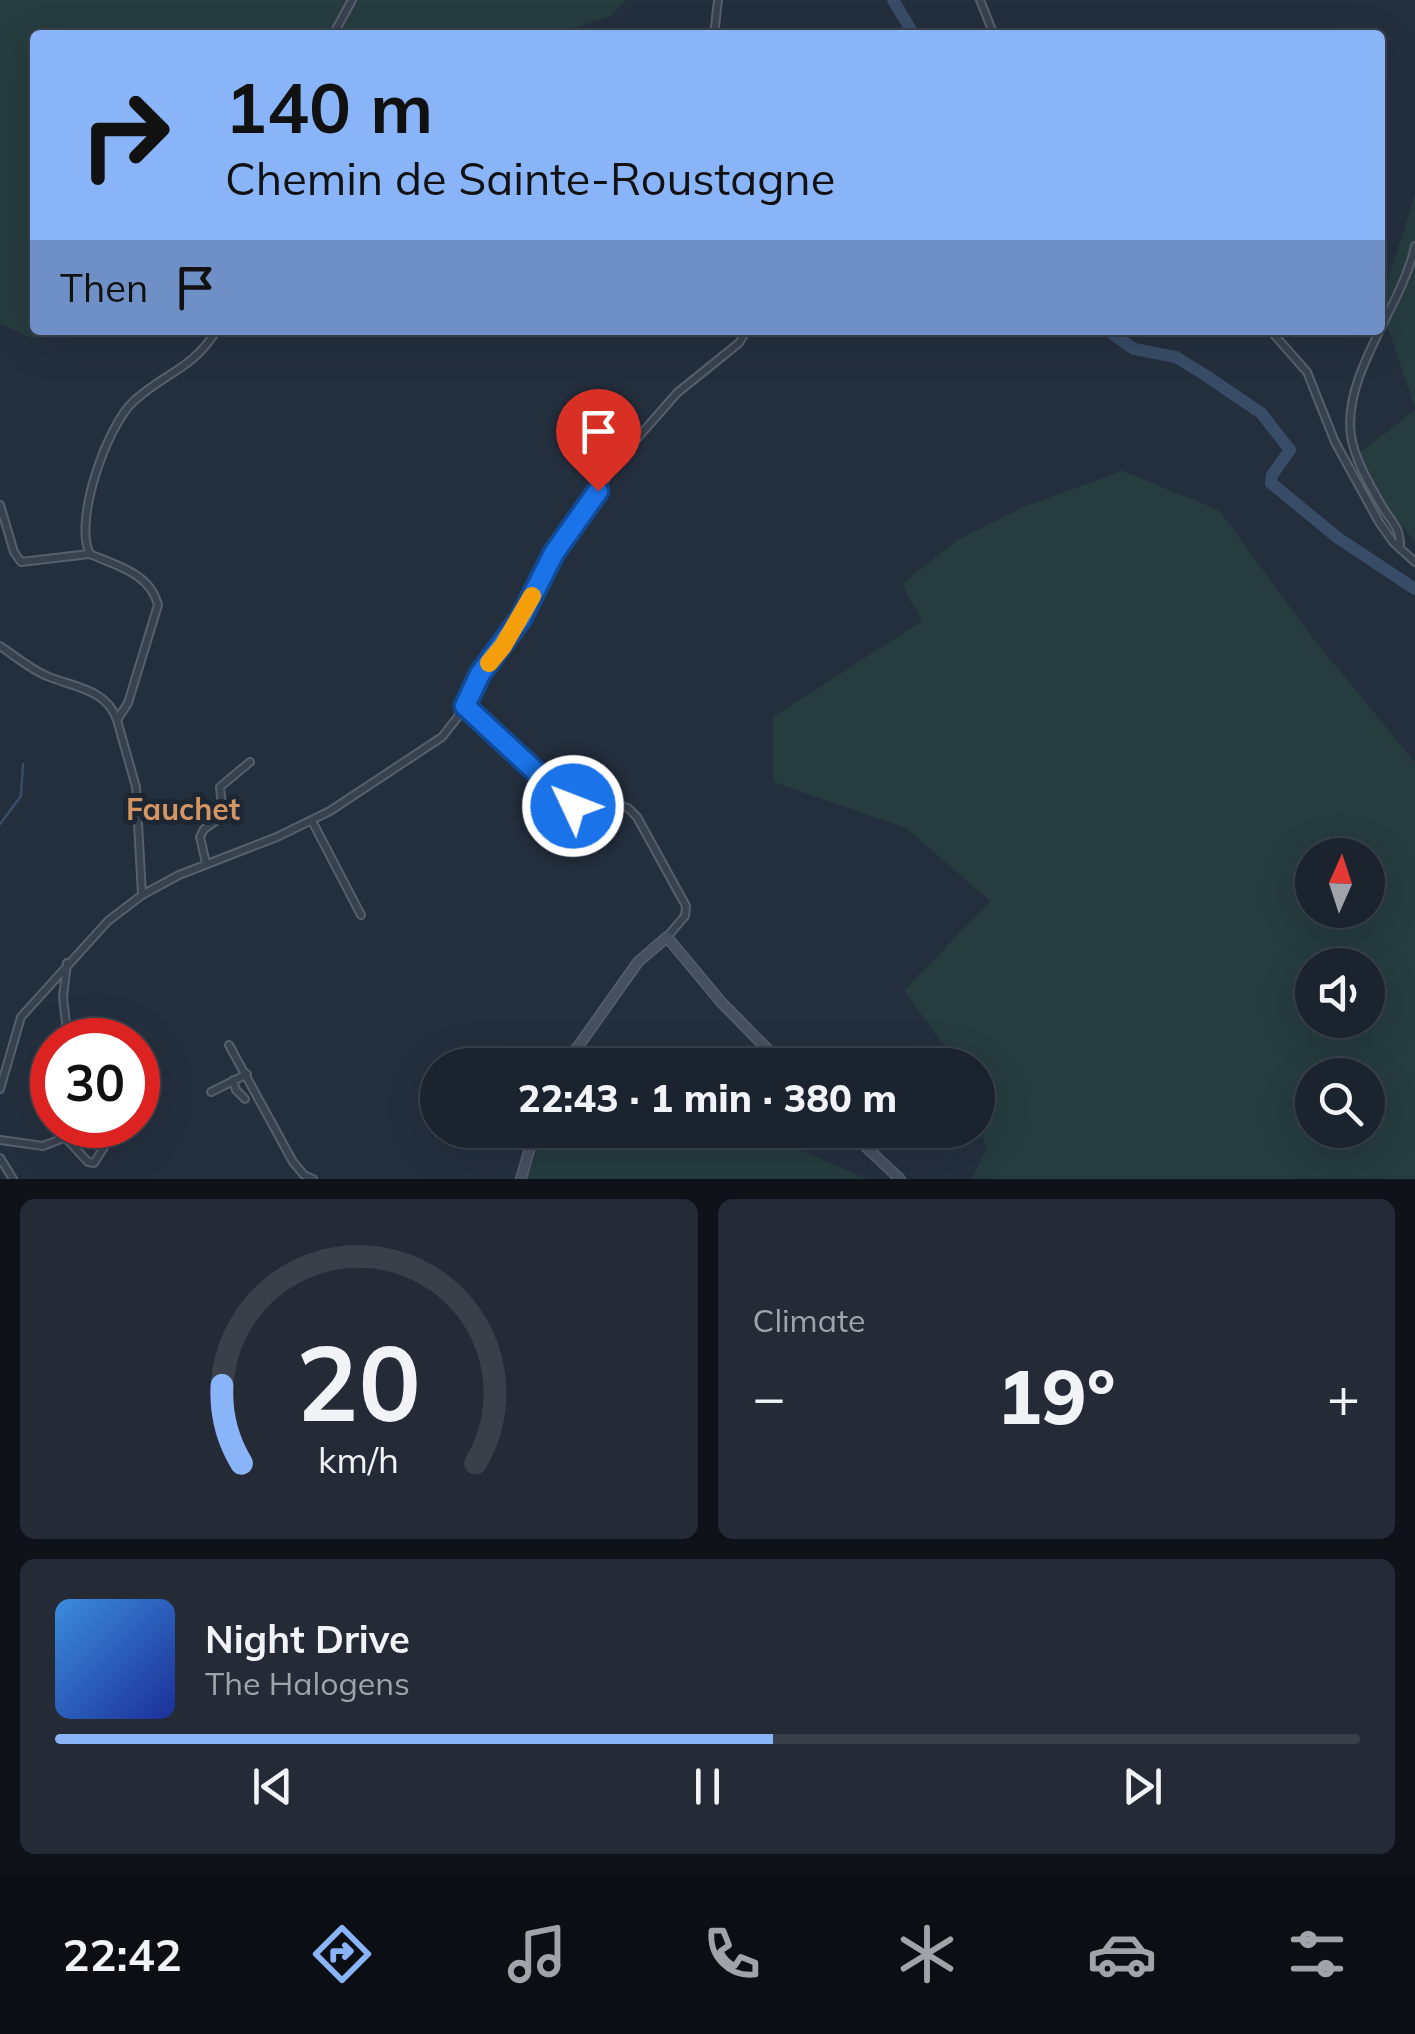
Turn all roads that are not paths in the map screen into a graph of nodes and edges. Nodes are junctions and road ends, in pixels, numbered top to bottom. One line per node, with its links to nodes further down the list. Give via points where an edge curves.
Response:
1 (352, 0): 4 (street)
2 (718, 0): 5 (street)
3 (980, 0): 6 (street)
4 (337, 30)
5 (715, 30)
6 (992, 30)
7 (1415, 246): 8 (street)
8 (1385, 324)
9 (212, 335): 15 (street, via 188,365 133,401 116,423 92,490 85,538)
10 (744, 335): 18 (street, via 678,393 620,458 560,544)
11 (1274, 335): 14 (street, via 1307,372 1348,467)
12 (1380, 335): 14 (street, via 1355,394 1351,428 1358,460 1400,530)
13 (0, 505): 15 (street, via 21,562)
14 (1400, 549): 16 (street)
15 (90, 554): 19 (street, via 136,574 158,600)
16 (1415, 562)
17 (0, 646): 19 (street, via 41,674 105,700)
18 (465, 706): 21 (street, via 442,737); 25 (street, via 576,809 616,804 631,810 686,906)
19 (117, 720): 23 (street, via 136,787)
20 (250, 762): 22 (street, via 220,787 224,814 200,838)
21 (312, 820): 22 (street); 24 (street)
22 (206, 863): 23 (street)
23 (142, 895): 26 (street)
24 (361, 915)
25 (668, 936): 29 (street, via 638,962); 30 (street)
26 (68, 962): 27 (street); 31 (street, via 21,1016)
27 (65, 1018)
28 (229, 1045): 32 (street)
29 (577, 1048)
30 (766, 1048)
31 (4, 1055): 34 (street)
32 (247, 1074): 33 (street); 45 (street, via 293,1162)
33 (233, 1080): 35 (street); 36 (street)
34 (0, 1088)
35 (210, 1092)
36 (245, 1099)
37 (0, 1140): 38 (street)
38 (30, 1144)
39 (75, 1148): 40 (street, via 94,1164)
40 (104, 1148)
41 (530, 1148): 46 (street)
42 (867, 1148): 47 (street)
43 (0, 1158): 44 (street)
44 (13, 1179)
45 (312, 1179)
46 (521, 1179)
47 (900, 1179)

